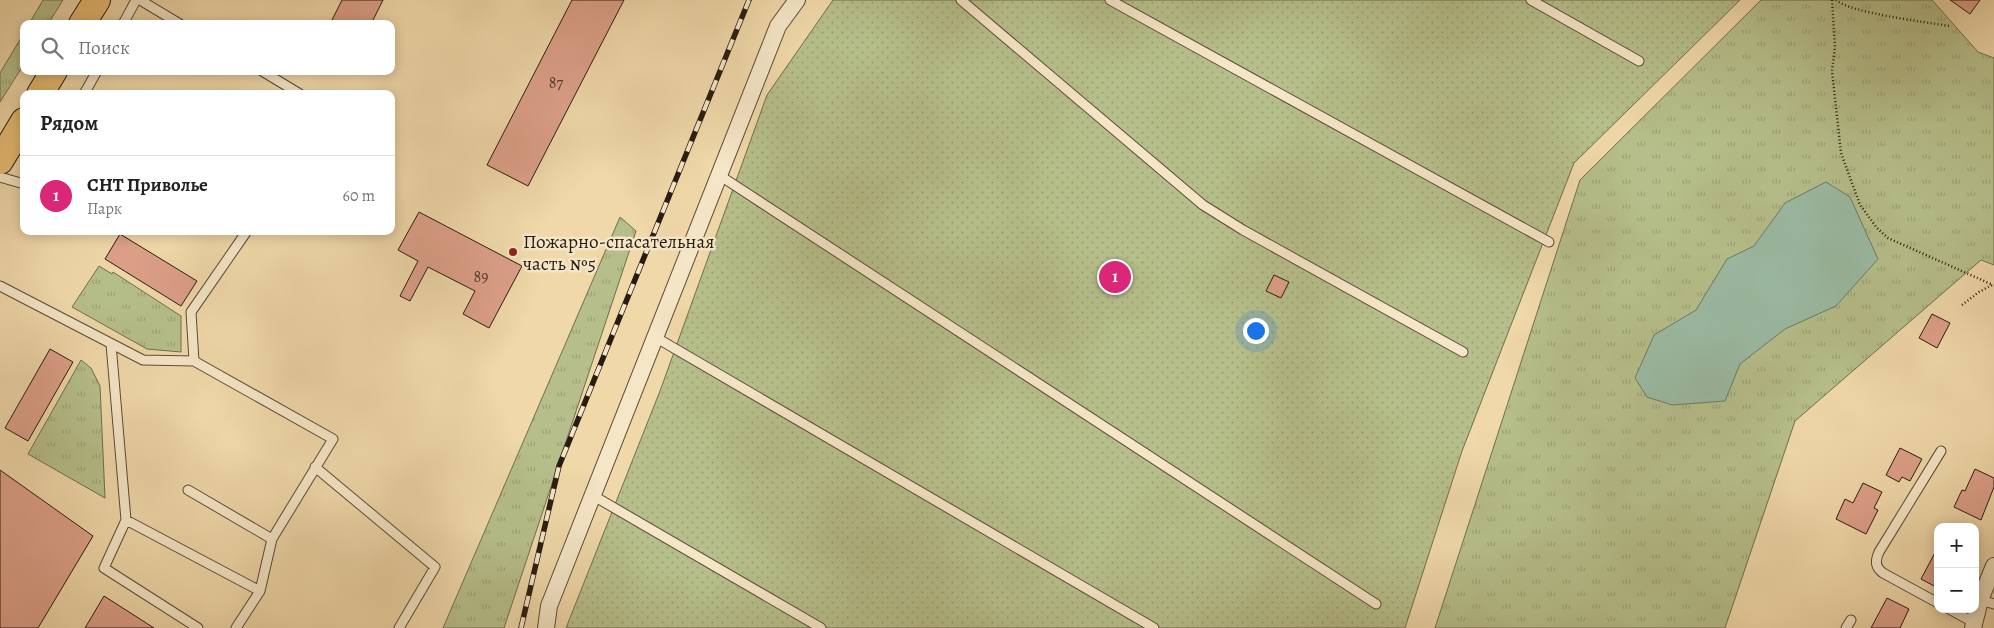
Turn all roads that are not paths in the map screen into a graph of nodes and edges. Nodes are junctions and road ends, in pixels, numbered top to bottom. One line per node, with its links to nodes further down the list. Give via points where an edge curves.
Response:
1 (97, 0): 8 (main road)
2 (136, 0): 9 (lane)
3 (140, 0): 10 (lane)
4 (797, 0): 18 (street, via 778,26)
5 (961, 0): 26 (lane, via 1202,205)
6 (1110, 0): 22 (lane)
7 (1530, 0): 11 (lane)
8 (84, 20)
9 (125, 20)
10 (173, 20)
11 (1639, 61)
12 (52, 75): 15 (main road)
13 (95, 75): 16 (lane)
14 (269, 75): 17 (lane)
15 (42, 90)
16 (86, 90)
17 (293, 90)
18 (719, 175): 24 (street); 38 (lane)
19 (0, 177): 20 (lane)
20 (20, 183)
21 (244, 235): 27 (lane, via 191,312)
22 (1549, 242)
23 (0, 286): 25 (lane)
24 (655, 336): 31 (street); 46 (lane)
25 (111, 344): 27 (lane, via 142,360); 32 (lane)
26 (1463, 352)
27 (194, 362): 29 (lane, via 333,439)
28 (1941, 451): 36 (lane, via 1876,560 1883,573)
29 (315, 467): 33 (lane); 43 (lane, via 435,567)
30 (188, 490): 33 (lane)
31 (592, 495): 44 (street, via 549,606); 45 (lane)
32 (126, 520): 35 (lane); 41 (lane, via 104,568)
33 (272, 539): 35 (lane)
34 (1994, 566): 37 (street)
35 (260, 591): 42 (lane)
36 (1934, 601)
37 (1987, 602): 40 (street)
38 (1376, 604)
39 (1955, 613): 40 (lane)
40 (1973, 625)
41 (198, 628)
42 (236, 628)
43 (399, 628)
44 (546, 628)
45 (821, 628)
46 (1154, 628)

